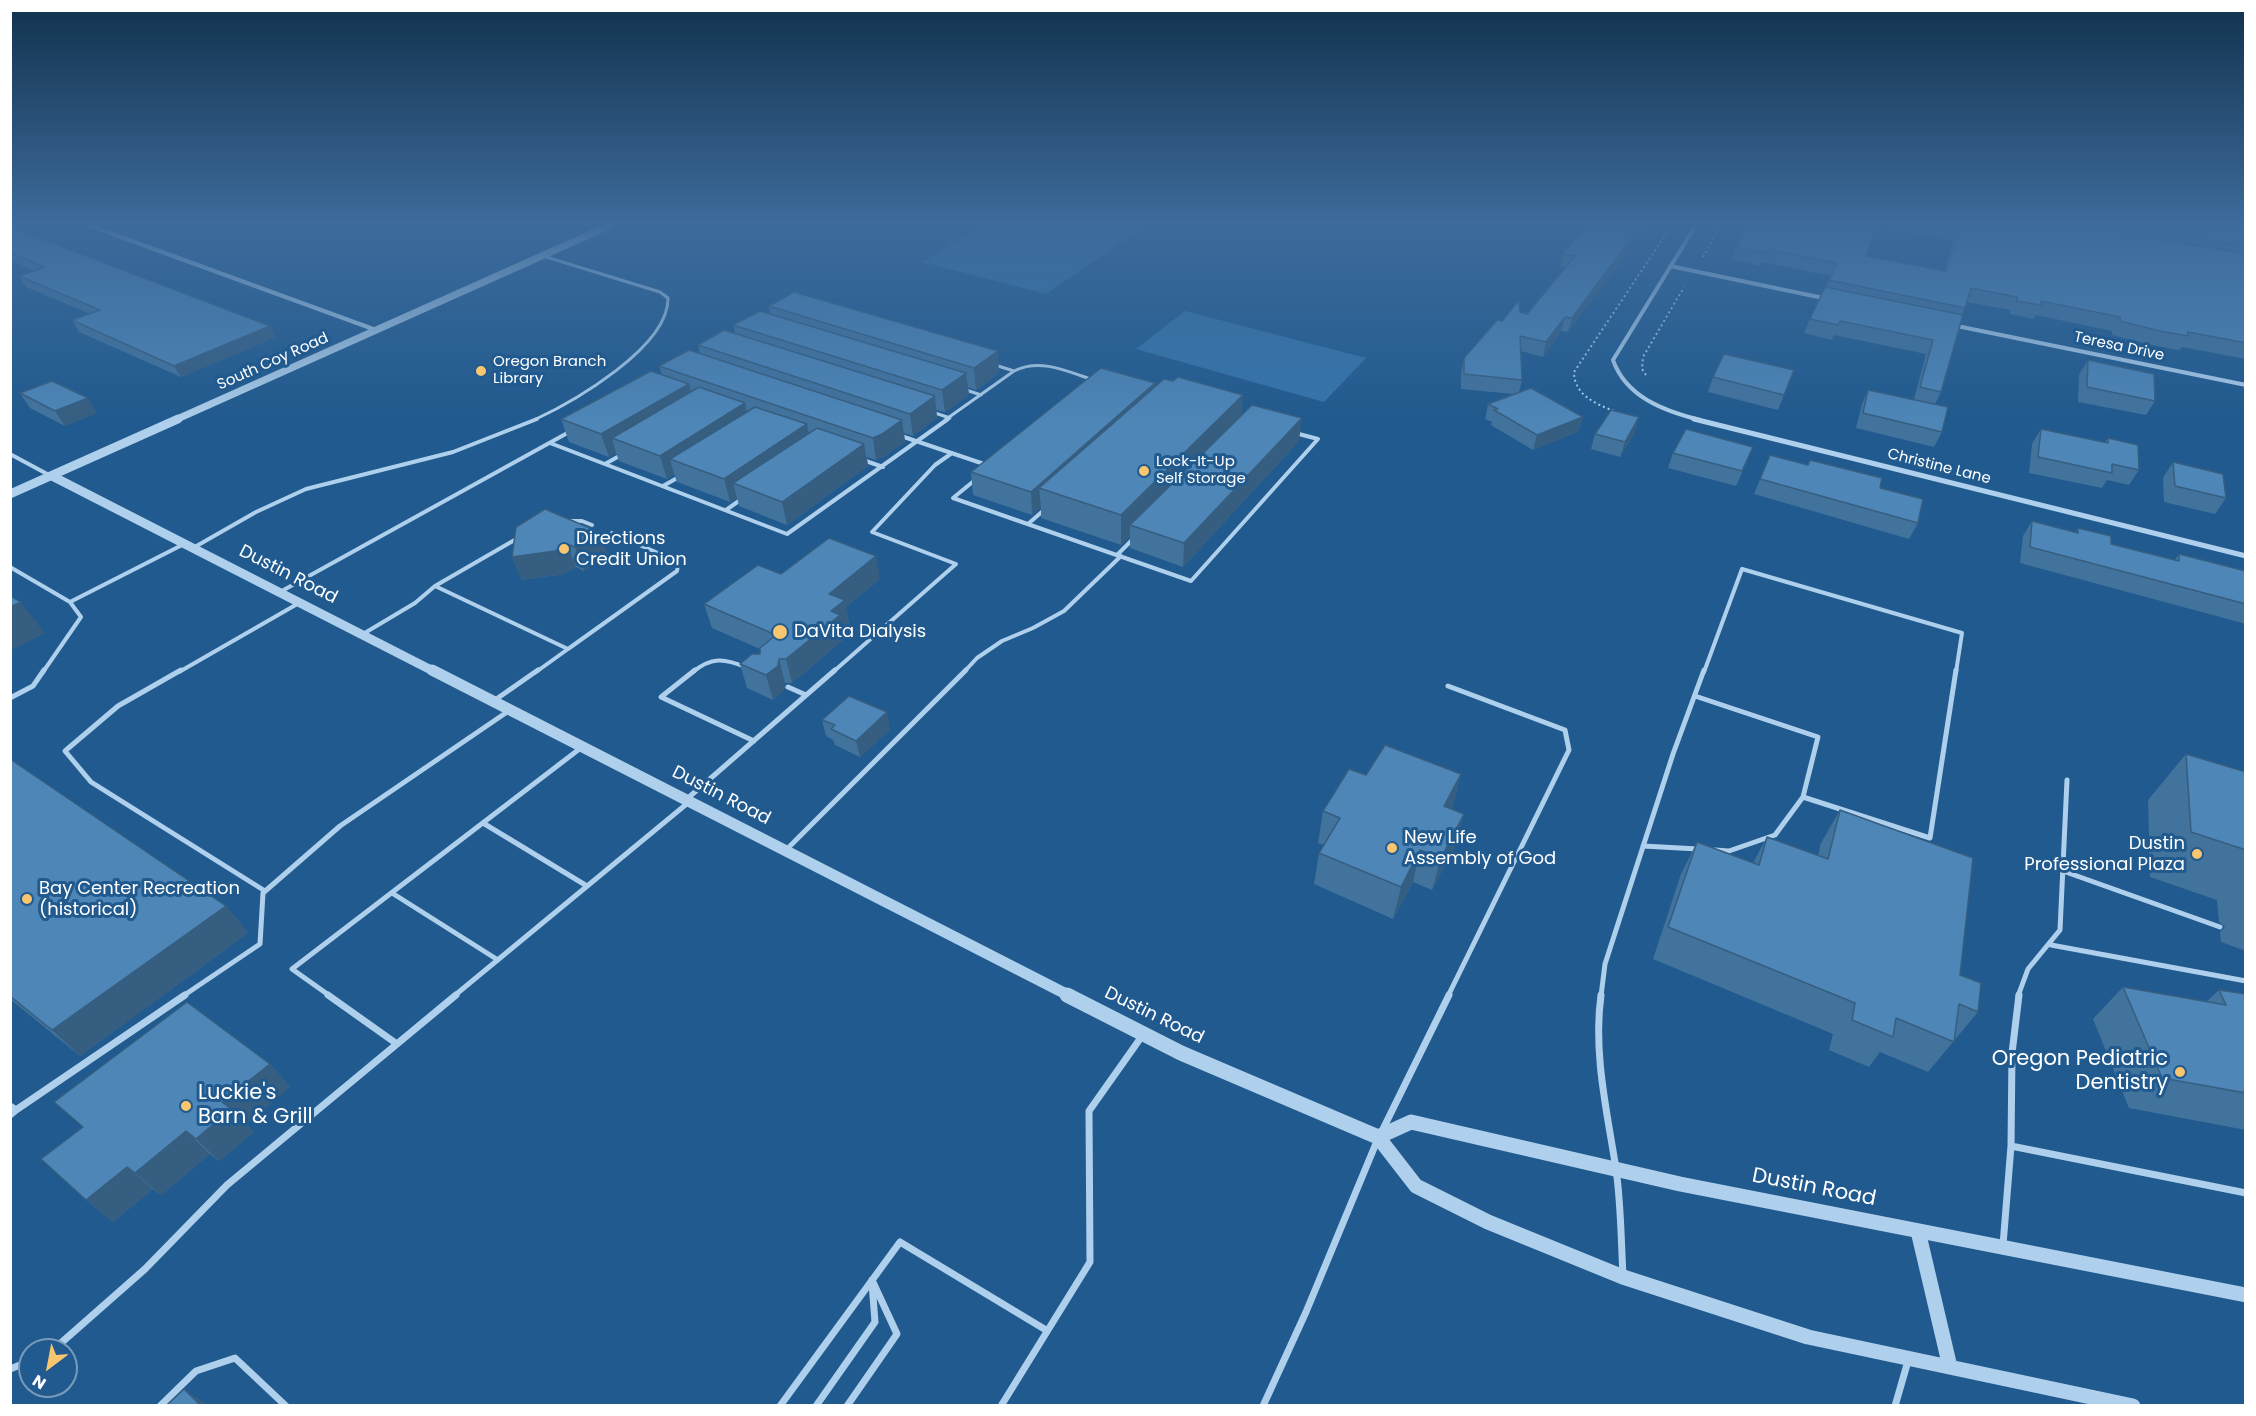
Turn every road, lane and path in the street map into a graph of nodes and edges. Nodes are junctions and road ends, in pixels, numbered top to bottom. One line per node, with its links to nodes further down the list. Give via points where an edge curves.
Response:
1 (268, 291): 9 (street)
2 (465, 291): 9 (street, South Coy Road)
3 (657, 291): 45 (lane, via 668,298 669,308 641,349 594,387 557,409 427,459 301,491)
4 (1655, 291): 47 (street, Christine Lane, via 1613,360 1618,375 1654,405 1695,419)
5 (1682, 291): 12 (path, via 1643,357 1642,369)
6 (1791, 291): 7 (street)
7 (1839, 301)
8 (1942, 322): 13 (street, Teresa Drive)
9 (377, 331): 32 (street, South Coy Road)
10 (991, 364): 11 (lane)
11 (1014, 370): 15 (lane, via 1030,365 1054,368 1097,381); 16 (lane)
12 (1649, 380)
13 (2246, 385)
14 (959, 388): 16 (lane)
15 (1089, 388)
16 (981, 395): 18 (lane)
17 (927, 411): 18 (lane)
18 (950, 418): 22 (lane)
19 (579, 427): 23 (lane)
20 (1284, 430): 46 (lane, via 1318,439 1191,580)
21 (895, 434): 22 (lane)
22 (917, 442): 25 (lane); 29 (lane)
23 (550, 443): 28 (lane); 50 (lane)
24 (625, 452): 28 (lane)
25 (952, 453): 30 (lane, via 991,466); 58 (lane, via 935,465 872,532 956,564)
26 (10, 454): 32 (lane)
27 (862, 459): 29 (lane)
28 (605, 464): 34 (lane)
29 (883, 467): 38 (lane, via 788,534)
30 (984, 473)
31 (682, 474): 34 (lane)
32 (52, 476): 35 (street, South Coy Road); 45 (street, Dustin Road)
33 (976, 479): 40 (lane, via 953,498)
34 (663, 486): 38 (lane)
35 (10, 494)
36 (745, 497): 38 (lane)
37 (1045, 508): 40 (lane)
38 (726, 510)
39 (560, 521): 41 (lane)
40 (1028, 524): 46 (lane)
41 (592, 525)
42 (1142, 530): 46 (lane)
43 (612, 533): 54 (lane, via 674,560 678,571)
44 (524, 534): 49 (lane)
45 (188, 546): 50 (street, Dustin Road); 51 (lane)
46 (1119, 556): 70 (lane, via 1064,610 977,658)
47 (2246, 556)
48 (10, 567): 51 (lane)
49 (435, 586): 53 (lane); 54 (lane)
50 (280, 592): 52 (street, Dustin Road)
51 (70, 602): 60 (lane, via 81,617 33,686)
52 (299, 603): 53 (street, Dustin Road); 73 (lane, via 118,706 65,751 91,782)
53 (362, 635): 61 (street, Dustin Road)
54 (568, 649): 61 (lane)
55 (754, 671): 63 (lane, via 729,660 712,659 661,697)
56 (1448, 686): 82 (lane, via 1565,730 1569,750)
57 (788, 687): 58 (lane)
58 (807, 695): 63 (lane)
59 (1695, 696): 66 (lane, via 1818,737); 66 (lane, via 1742,569 1962,633 1930,837); 69 (lane)
60 (10, 698)
61 (493, 702): 62 (street, Dustin Road)
62 (510, 710): 64 (street, Dustin Road); 73 (lane, via 340,826)
63 (754, 741): 67 (lane)
64 (582, 747): 67 (street, Dustin Road); 68 (lane)
65 (2067, 780): 71 (lane)
66 (1803, 797): 69 (lane, via 1775,835 1729,851)
67 (687, 801): 70 (street, Dustin Road); 72 (lane)
68 (483, 824): 72 (lane); 74 (lane)
69 (1643, 846): 84 (lane, via 1605,964 1597,1026)
70 (785, 851): 79 (street, Dustin Road)
71 (2063, 871): 75 (lane); 76 (lane, via 2060,930)
72 (587, 886): 77 (lane)
73 (265, 891): 81 (lane, via 260,944)
74 (392, 893): 77 (lane); 80 (lane, via 292,969)
75 (2220, 927)
76 (2051, 945): 78 (lane); 83 (lane, via 2027,970 2015,1006)
77 (498, 960): 80 (lane)
78 (2246, 981)
79 (1144, 1034): 82 (street, Dustin Road); 91 (lane, via 1089,1111 1090,1262)
80 (397, 1044): 92 (lane, via 227,1185 145,1269)
81 (12, 1110)
82 (1378, 1137): 84 (street, Dustin Road, via 1411,1122); 88 (street, Dustin Road, via 1416,1186 1488,1222); 101 (lane)
83 (2011, 1146): 85 (lane); 87 (lane)
84 (1616, 1170): 86 (street, Dustin Road); 88 (lane)
85 (2246, 1193)
86 (1918, 1231): 87 (street, Dustin Road); 94 (street)
87 (2003, 1247): 90 (street, Dustin Road)
88 (1623, 1277): 93 (street, Dustin Road, via 1808,1337)
89 (872, 1280): 91 (lane, via 900,1242); 97 (lane); 98 (lane, via 875,1322); 99 (lane, via 897,1334)
90 (2246, 1295)
91 (1047, 1330): 100 (lane)
92 (67, 1338)
93 (1909, 1358): 94 (street, Dustin Road); 102 (lane)
94 (1950, 1367): 103 (street, Dustin Road)
95 (160, 1406): 96 (lane, via 196,1371 235,1358)
96 (286, 1406)
97 (780, 1406)
98 (816, 1406)
99 (847, 1406)
100 (1001, 1406)
101 (1263, 1406)
102 (1895, 1406)
103 (2133, 1406)

